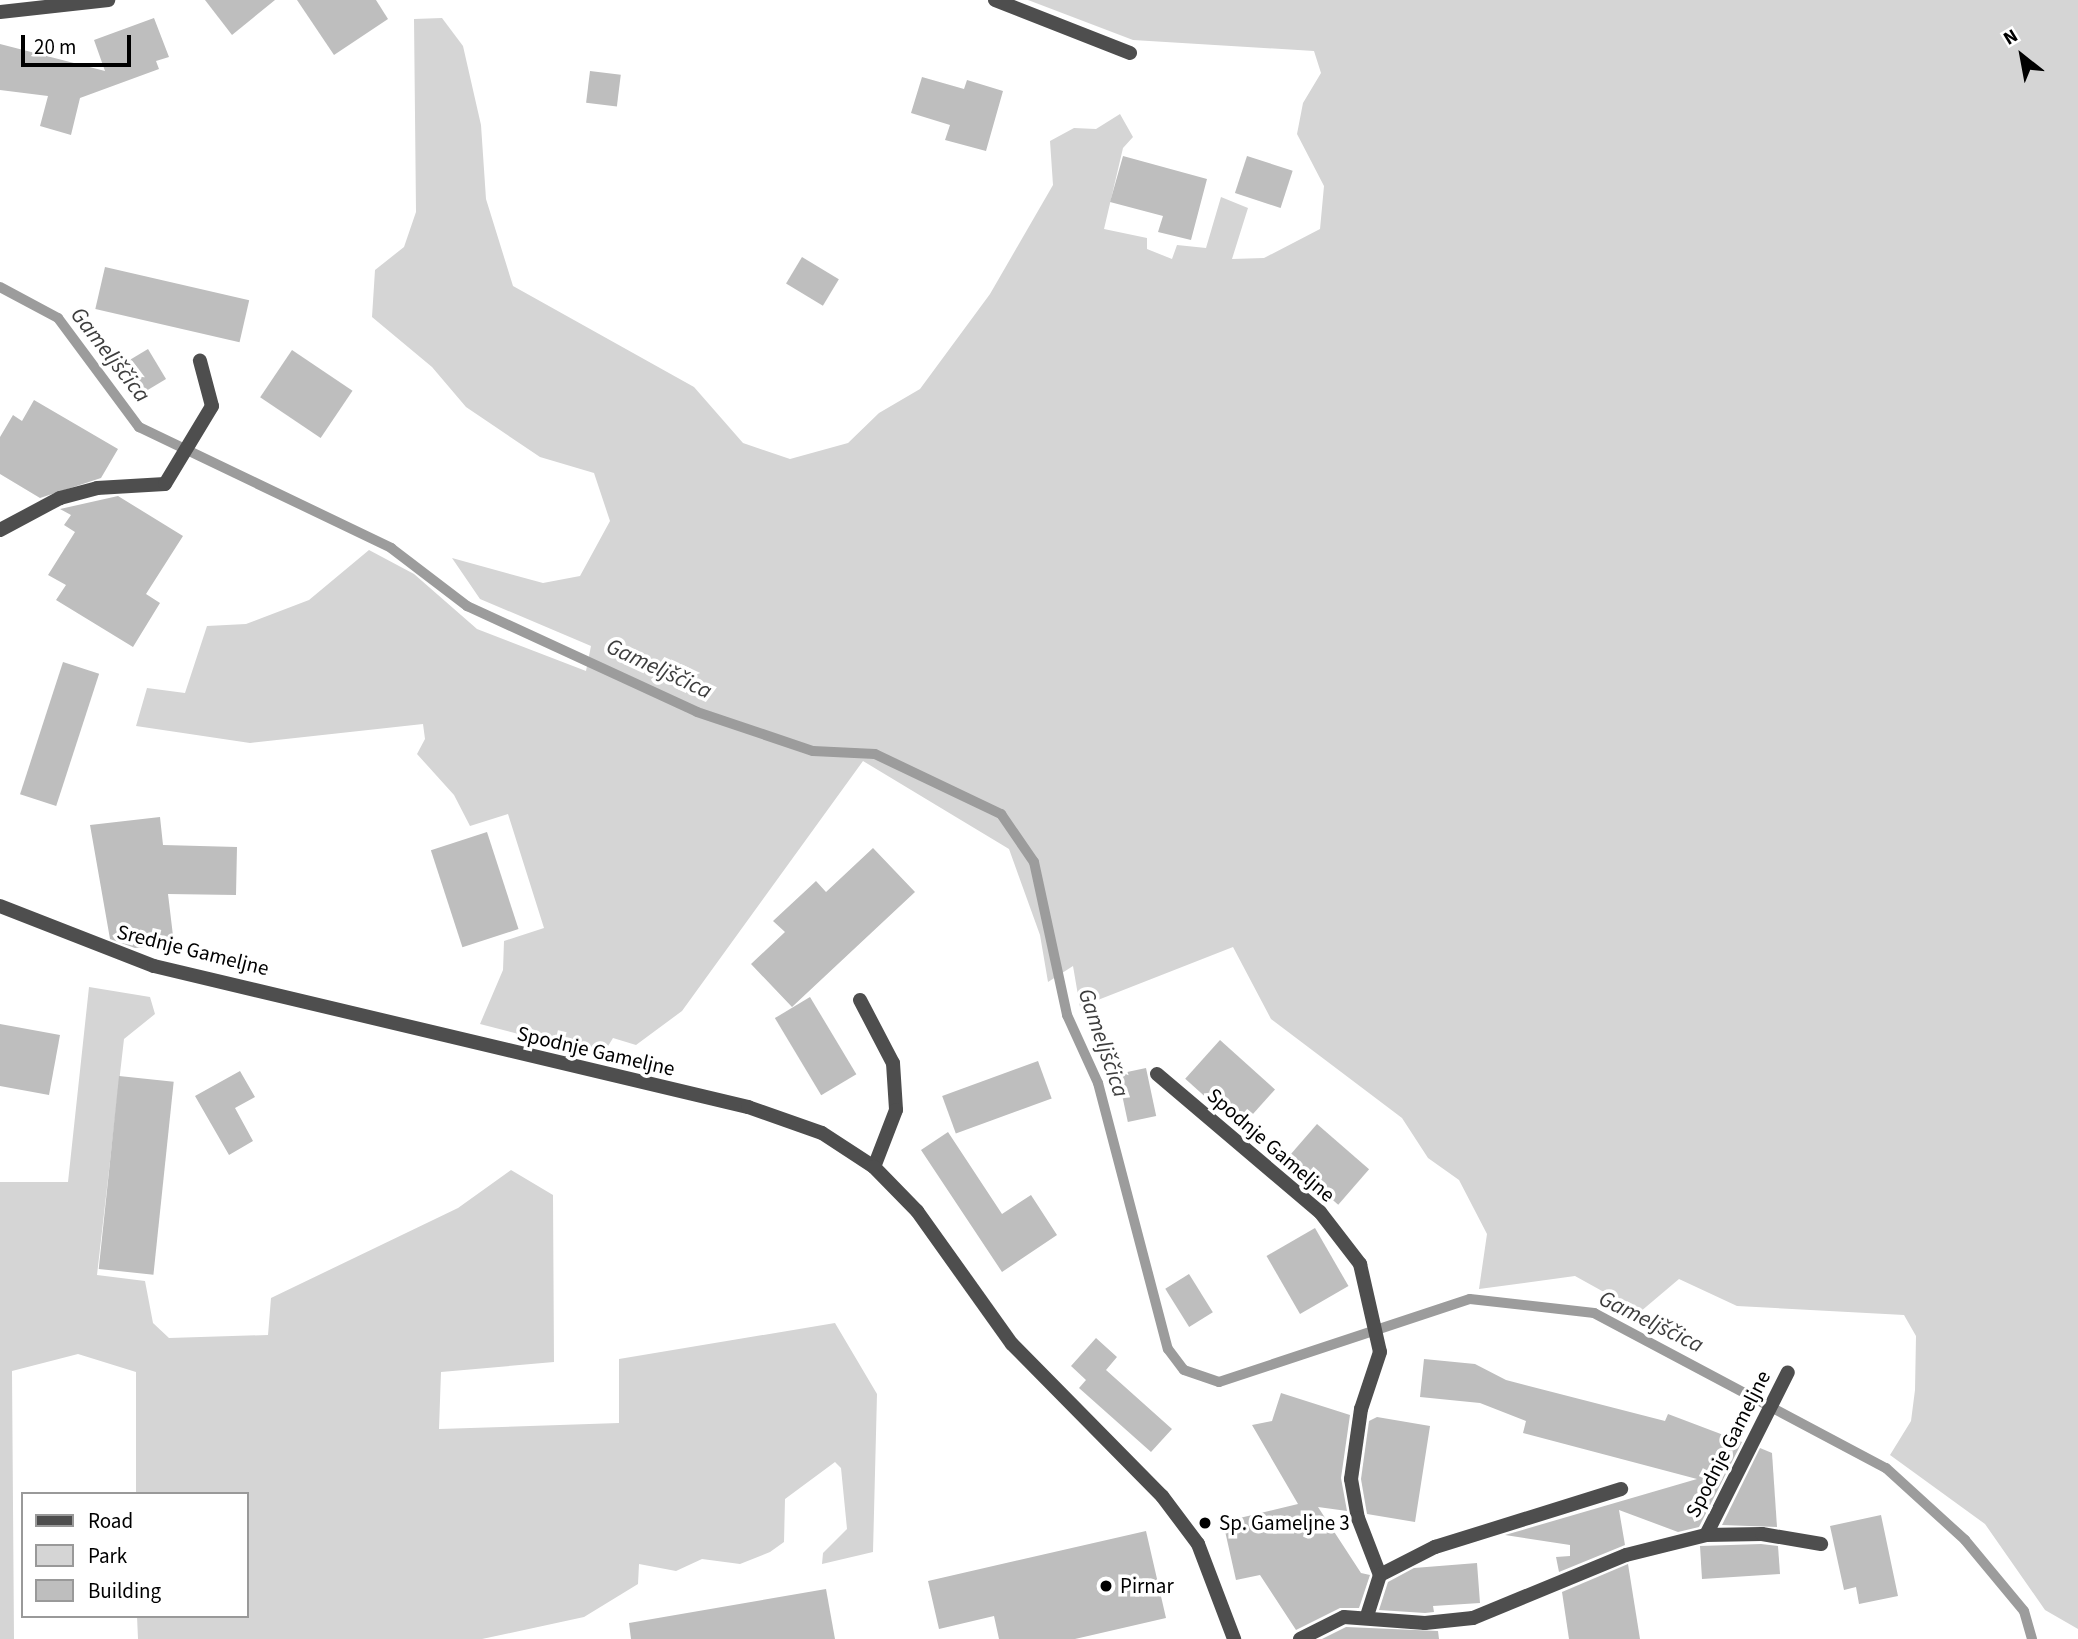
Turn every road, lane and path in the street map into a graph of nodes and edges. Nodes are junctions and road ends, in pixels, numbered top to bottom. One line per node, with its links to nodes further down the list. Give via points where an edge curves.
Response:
1 (108, 0): 3 (street)
2 (995, 0): 4 (street)
3 (0, 12)
4 (1130, 53)
5 (200, 361): 6 (street, via 212,406 165,484 97,488 60,498)
6 (0, 530)
7 (0, 906): 8 (street, Srednje Gameljne, via 154,966)
8 (299, 998): 11 (street, Spodnje Gameljne, via 782,1116)
9 (860, 1000): 11 (street, via 893,1063 896,1110)
10 (1157, 1074): 16 (street, Spodnje Gameljne, via 1320,1212 1360,1264 1380,1352 1361,1409 1351,1479 1358,1518)
11 (874, 1167): 18 (street, Spodnje Gameljne, via 916,1211 1012,1344 1162,1496 1198,1544)
12 (1788, 1372): 14 (street, Spodnje Gameljne)
13 (1621, 1489): 16 (street, via 1435,1548)
14 (1706, 1535): 15 (street, Spodnje Gameljne, via 1762,1534); 17 (street, Spodnje Gameljne, via 1626,1555 1473,1618 1425,1623)
15 (1821, 1544)
16 (1380, 1576): 17 (street)
17 (1367, 1616): 19 (street, Spodnje Gameljne, via 1344,1617)
18 (1234, 1639)
19 (1300, 1639)

